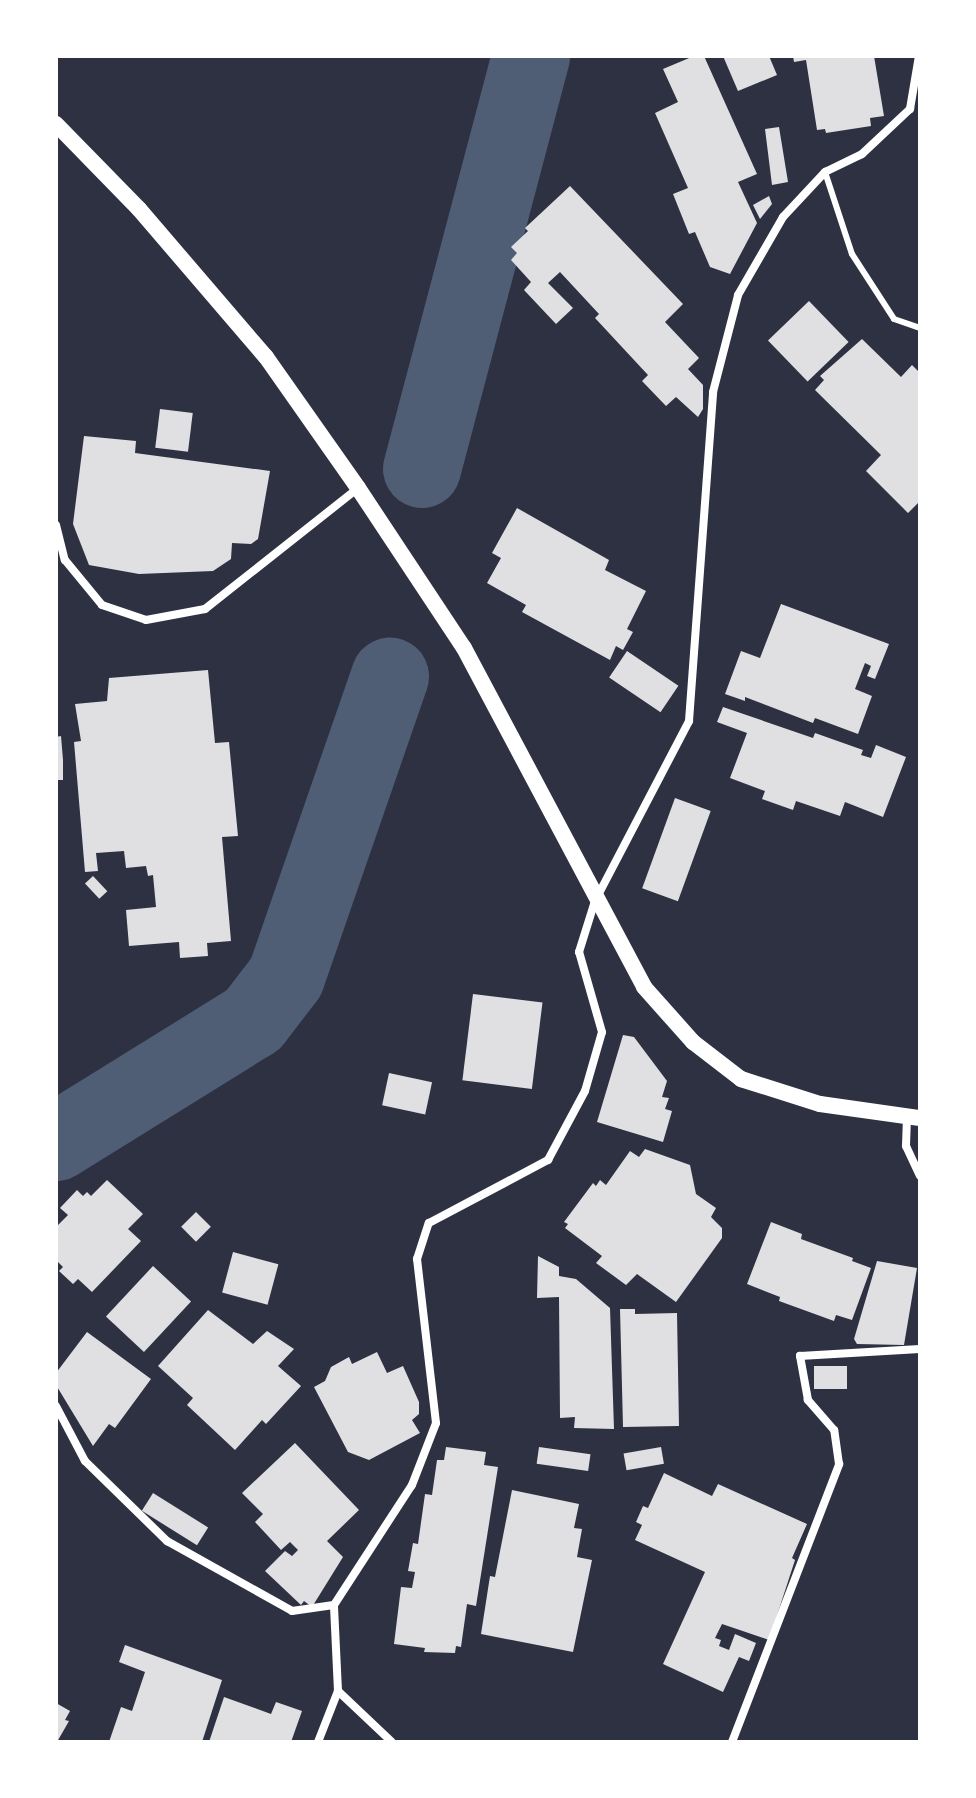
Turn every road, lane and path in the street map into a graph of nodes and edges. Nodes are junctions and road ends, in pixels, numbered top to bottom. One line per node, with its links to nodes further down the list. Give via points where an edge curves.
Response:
1 (919, 56): 3 (street, via 910,109 862,154)
2 (56, 124): 5 (main road, via 139,209 266,357)
3 (825, 172): 4 (lane, via 852,254 894,319); 7 (street, via 783,217 738,295 713,392 689,721)
4 (920, 328)
5 (358, 488): 6 (street, via 205,609 146,620 102,605 65,560); 7 (main road, via 464,648)
6 (56, 525)
7 (595, 901): 8 (main road, via 644,987 693,1042 741,1079 820,1104); 12 (street, via 579,952 602,1032 585,1091 548,1160 429,1223 417,1259 436,1423 412,1485)
8 (913, 1118): 9 (street, via 906,1146)
9 (920, 1176)
10 (920, 1349): 16 (street, via 800,1356 808,1400 834,1430 839,1464)
11 (56, 1406): 12 (street, via 85,1461 167,1541 292,1611)
12 (334, 1605): 13 (street)
13 (338, 1691): 14 (street); 15 (street)
14 (318, 1742)
15 (392, 1742)
16 (732, 1742)

